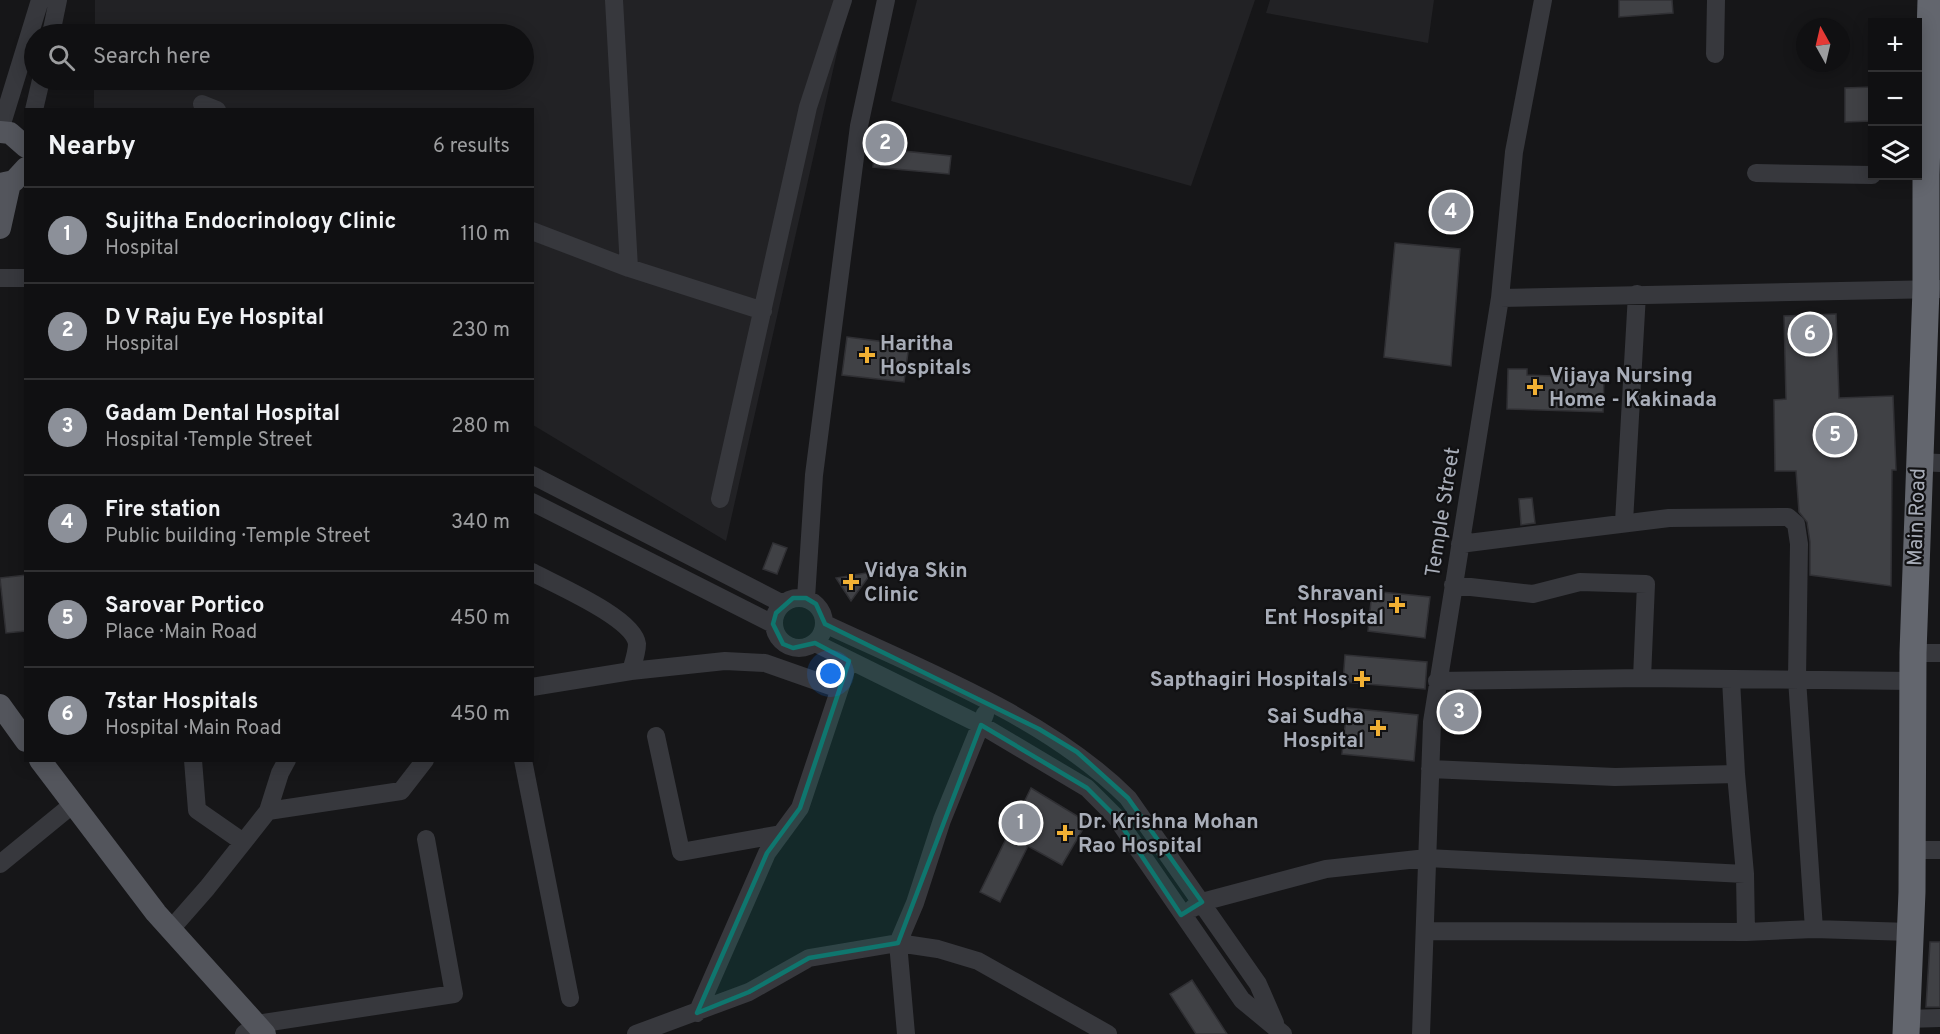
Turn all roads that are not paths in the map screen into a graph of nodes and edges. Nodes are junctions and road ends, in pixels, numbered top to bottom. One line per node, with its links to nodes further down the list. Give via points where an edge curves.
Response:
1 (40, 0): 9 (street)
2 (58, 0): 10 (street)
3 (614, 0): 23 (street)
4 (843, 0): 29 (street, via 808,107)
5 (886, 0): 38 (street, via 860,126 814,475)
6 (1543, 0): 28 (street, Temple Street, via 1514,152)
7 (1716, 0): 11 (street)
8 (1931, 0): 19 (highway, Main Road)
9 (33, 24)
10 (53, 24)
11 (1715, 54)
12 (24, 58): 15 (street)
13 (39, 90): 14 (street)
14 (34, 108)
15 (0, 131): 16 (main road, via 10,133)
16 (24, 145)
17 (1756, 173): 18 (street)
18 (1868, 174)
19 (1922, 175): 26 (highway, Main Road)
20 (15, 181): 21 (main road)
21 (0, 228)
22 (534, 232): 23 (street)
23 (629, 268): 29 (street)
24 (0, 278): 25 (street)
25 (24, 278)
26 (1933, 289): 27 (street); 30 (highway, Main Road)
27 (1637, 294): 28 (street); 34 (street)
28 (1500, 298): 35 (street, Temple Street)
29 (763, 311): 32 (street)
30 (1929, 462): 43 (highway, Main Road)
31 (534, 476): 39 (street)
32 (720, 499)
33 (534, 503): 40 (street)
34 (1624, 522): 35 (street); 49 (street, via 1788,517 1796,524)
35 (1460, 544): 37 (street, Temple Street)
36 (534, 573): 46 (street, via 617,618 632,631 637,644)
37 (1453, 585): 47 (street, via 1533,594 1580,582 1646,584); 50 (street, Temple Street)
38 (806, 598): 39 (street, via 793,598); 41 (street, via 816,603)
39 (783, 604): 40 (street)
40 (773, 624): 42 (street, via 783,644 805,648)
41 (825, 624): 42 (street); 54 (street)
42 (815, 643): 45 (street)
43 (1913, 653): 44 (street); 51 (highway, Main Road)
44 (1940, 653)
45 (849, 661): 53 (street); 56 (street)
46 (631, 672): 52 (street); 53 (street, via 725,661 765,663)
47 (1642, 678): 48 (street); 50 (street)
48 (1731, 679): 49 (street); 65 (street)
49 (1797, 679): 51 (street); 79 (street)
50 (1437, 681): 64 (street, Temple Street)
51 (1913, 681): 71 (highway, Main Road)
52 (534, 687)
53 (838, 689): 68 (street, via 800,808)
54 (989, 703): 56 (street); 76 (street, via 1077,752 1107,777 1128,798)
55 (0, 705): 58 (main road)
56 (981, 724): 77 (street, via 1087,788 1114,816); 83 (street)
57 (656, 736): 68 (street, via 681,852)
58 (24, 738)
59 (41, 762): 66 (main road)
60 (193, 762): 70 (street, via 197,810)
61 (286, 762): 67 (street)
62 (423, 762): 67 (street, via 401,790)
63 (523, 762): 84 (street)
64 (1430, 769): 65 (street, via 1615,777); 73 (street, Temple Street)
65 (1736, 774): 75 (street)
66 (72, 805): 74 (street); 78 (main road)
67 (268, 811): 70 (street)
68 (782, 834): 85 (street, via 767,854)
69 (426, 839): 89 (street, via 454,994)
70 (243, 842): 78 (street)
71 (1912, 850): 72 (street); 82 (highway, Main Road)
72 (1940, 850)
73 (1426, 858): 75 (street); 76 (street, via 1326,868); 80 (street, Temple Street)
74 (0, 864)
75 (1745, 874): 81 (street)
76 (1202, 902): 77 (street); 88 (street, via 1258,984)
77 (1181, 915): 88 (street, via 1242,1000)
78 (171, 929): 89 (main road)
79 (1814, 929): 81 (street); 82 (street)
80 (1425, 931): 81 (street); 93 (street, Temple Street)
81 (1746, 932)
82 (1910, 932): 87 (highway, Main Road)
83 (898, 943): 85 (street, via 809,958 749,992); 91 (street); 92 (street, via 938,948 978,961)
84 (570, 998)
85 (697, 1012): 90 (street)
86 (1940, 1018): 87 (street)
87 (1906, 1026)
88 (1280, 1029)
89 (255, 1030)
90 (636, 1034)
91 (906, 1034)
92 (1108, 1034)
93 (1421, 1034)

